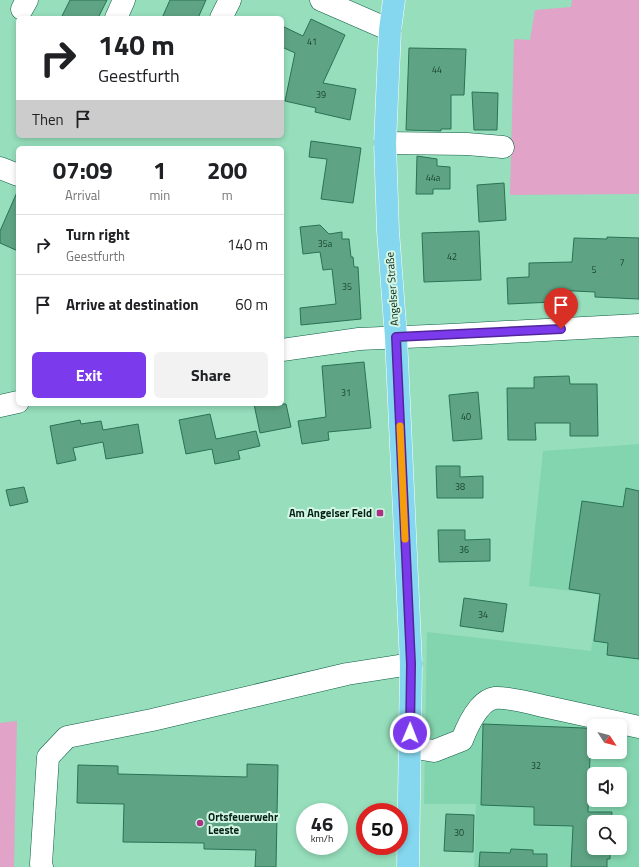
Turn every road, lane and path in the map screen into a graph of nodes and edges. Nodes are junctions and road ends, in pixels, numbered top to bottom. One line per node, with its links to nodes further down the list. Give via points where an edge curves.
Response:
1 (124, 0): 5 (street)
2 (230, 0): 6 (street)
3 (321, 0): 7 (street)
4 (394, 0): 7 (main road, Angelser Straße)
5 (117, 16)
6 (223, 16)
7 (390, 30): 8 (main road, Angelser Straße)
8 (385, 143): 9 (street); 13 (main road, Angelser Straße)
9 (503, 147)
10 (0, 168): 11 (street)
11 (16, 175)
12 (639, 325): 13 (street)
13 (396, 337): 14 (street); 17 (main road, Angelser Straße)
14 (284, 346)
15 (16, 402): 16 (street)
16 (0, 406)
17 (411, 664): 19 (main road, Angelser Straße); 20 (street, via 347,674 152,720 67,737 48,757 40,864)
18 (639, 727): 19 (street, via 494,698 476,713 462,740 434,751)
19 (410, 747): 21 (main road, Angelser Straße)
20 (42, 867)
21 (408, 867)

